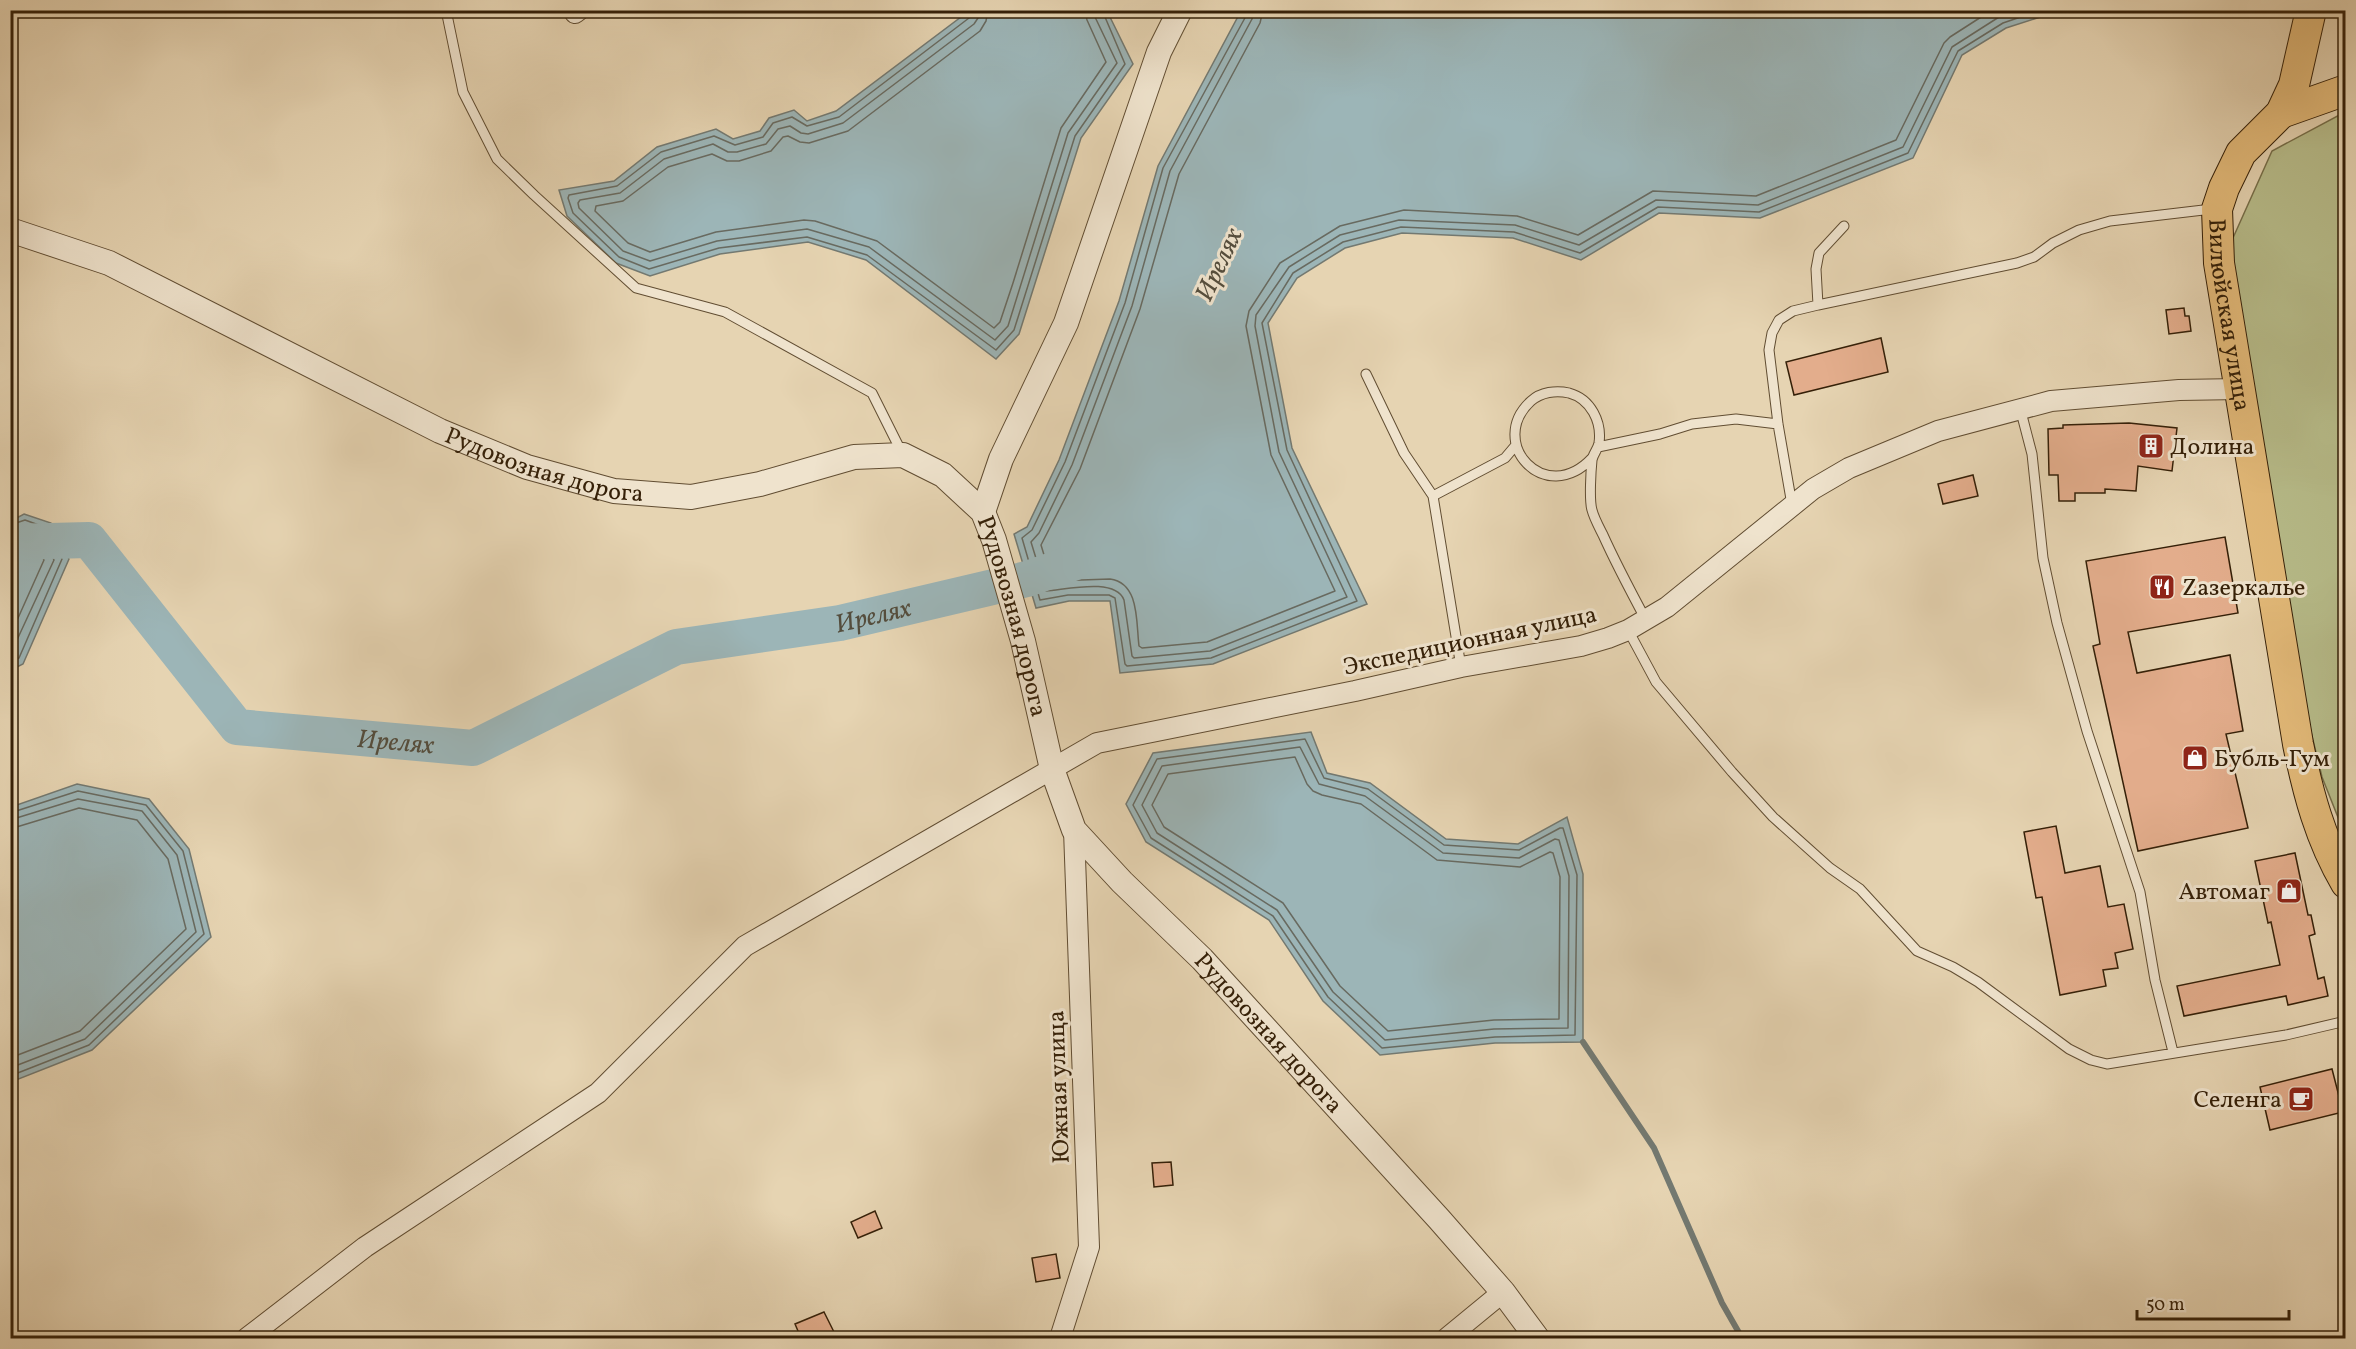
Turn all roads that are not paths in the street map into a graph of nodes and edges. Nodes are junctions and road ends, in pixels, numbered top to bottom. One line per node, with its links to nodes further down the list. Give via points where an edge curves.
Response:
1 (446, 10): 16 (lane, via 463,92 497,159 636,288 725,312 873,393)
2 (2311, 10): 5 (main road, Вилюйская улица, via 2294,85)
3 (1173, 14): 20 (street, via 1066,323 1001,459)
4 (2346, 90): 5 (main road)
5 (2281, 114): 6 (main road, Вилюйская улица, via 2241,153)
6 (2217, 209): 9 (lane, via 2110,221 2079,230 2017,263); 11 (main road, Вилюйская улица, via 2219,263)
7 (1844, 226): 9 (lane, via 1819,253)
8 (10, 230): 16 (street, Рудовозная дорога, via 110,263 440,431 527,467 614,490 691,498 760,484 855,457)
9 (1818, 305): 13 (lane, via 1793,311 1779,320 1772,333 1769,350)
10 (1366, 374): 18 (lane, via 1404,453)
11 (2240, 389): 12 (street, Экспедиционная улица, via 2098,396); 26 (main road, Вилюйская улица, via 2306,784 2325,843)
12 (2020, 408): 19 (street, Экспедиционная улица, via 1938,431 1848,468); 28 (lane, via 2032,454 2043,558 2057,623 2087,731 2140,892 2155,980)
13 (1778, 424): 15 (lane, via 1736,419 1692,424); 19 (lane)
14 (1516, 445): 15 (lane, via 1517,419 1524,408 1545,393 1558,392 1577,397 1592,409 1599,427); 17 (lane, via 1521,458 1543,475 1570,475); 18 (lane, via 1505,458)
15 (1598, 447): 17 (lane)
16 (903, 455): 20 (street, Рудовозная дорога, via 943,476)
17 (1592, 458): 21 (lane, via 1591,509)
18 (1433, 496): 23 (lane)
19 (1792, 505): 21 (street, Экспедиционная улица)
20 (982, 512): 24 (street, Рудовозная дорога, via 1015,614)
21 (1646, 620): 22 (street, Экспедиционная улица)
22 (1628, 630): 23 (street, Экспедиционная улица, via 1581,646); 28 (lane, via 1656,682 1738,780 1773,818 1860,889 1917,951 1978,982 2069,1049 2091,1060 2107,1064)
23 (1461, 667): 24 (street, Экспедиционная улица, via 1097,743)
24 (1052, 769): 25 (street, Рудовозная дорога); 30 (street, Экспедиционная улица, via 746,946 597,1093 365,1247)
25 (1074, 830): 29 (street, Рудовозная дорога, via 1210,968); 31 (street, Южная улица, via 1089,1247)
26 (2346, 883)
27 (2346, 1021): 28 (lane, via 2286,1035)
28 (2174, 1052)
29 (1503, 1292): 32 (street); 33 (street, Рудовозная дорога)
30 (247, 1338)
31 (1060, 1338)
32 (1447, 1338)
33 (1537, 1338)

